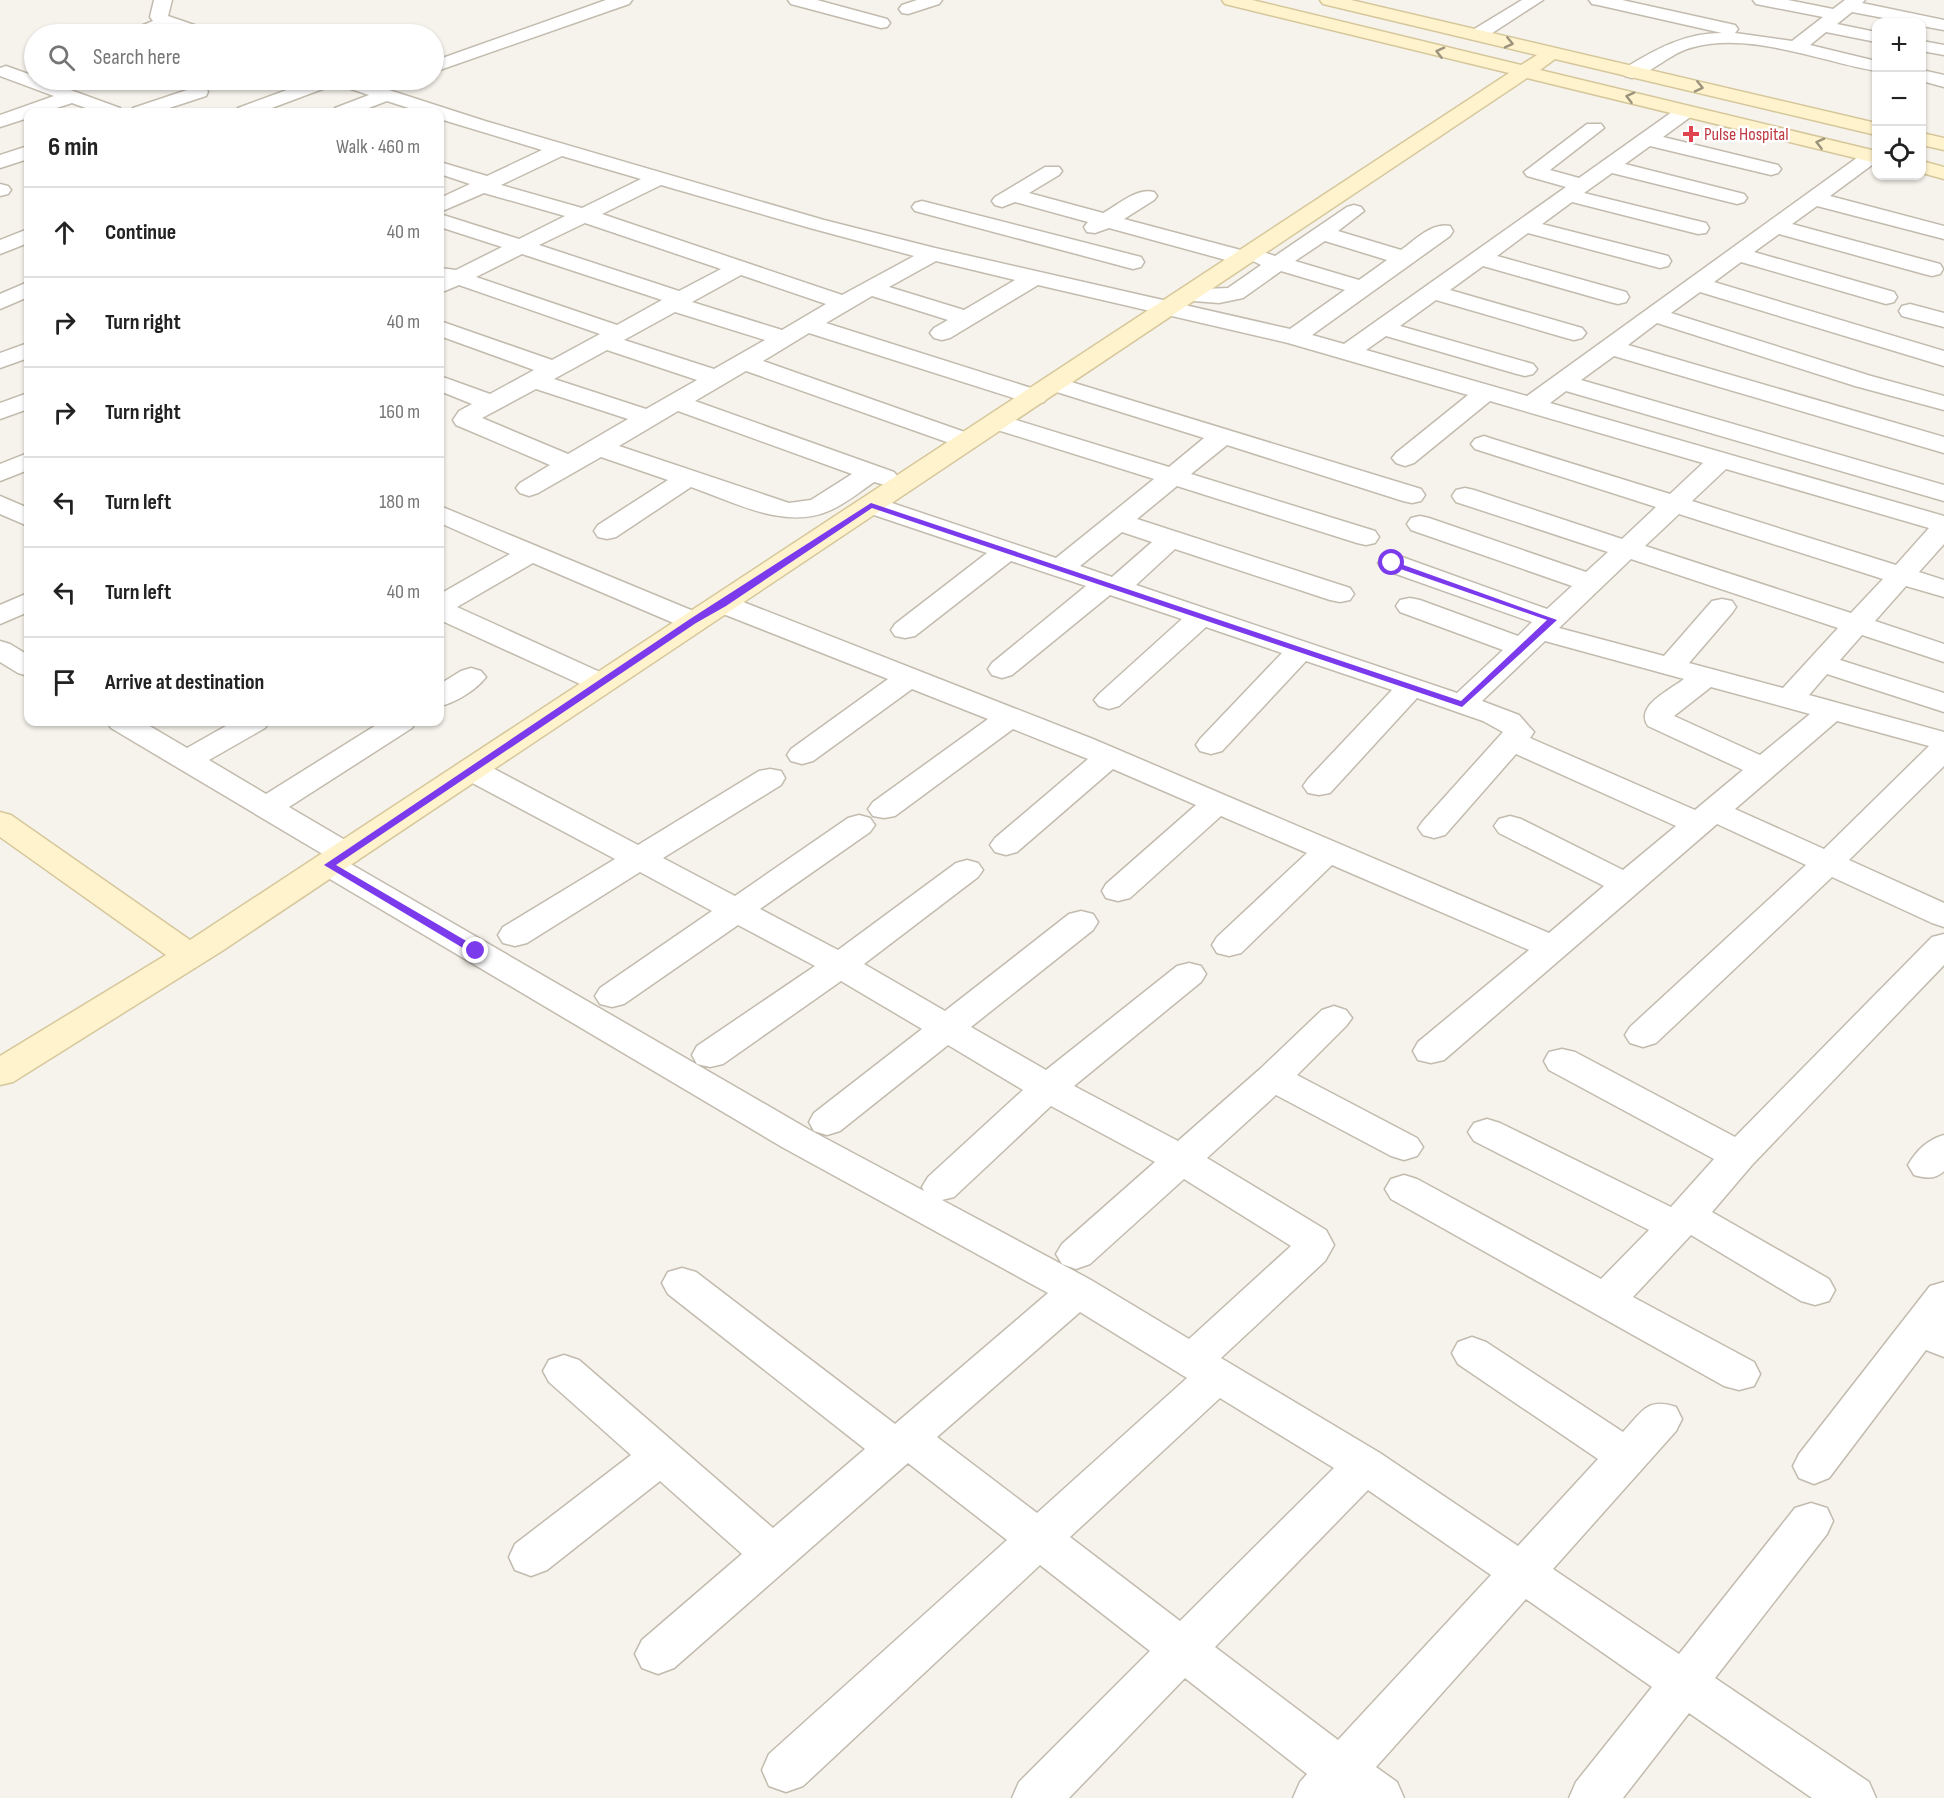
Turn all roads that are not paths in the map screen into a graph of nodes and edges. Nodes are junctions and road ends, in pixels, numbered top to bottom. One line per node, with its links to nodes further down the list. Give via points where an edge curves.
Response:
1 (162, 0): 14 (street, via 159,17)
2 (623, 0): 26 (street)
3 (797, 0): 15 (street)
4 (932, 0): 11 (street)
5 (1231, 0): 29 (street, one-way to 5)
6 (1329, 0): 20 (street)
7 (1534, 0): 20 (street)
8 (1598, 0): 12 (street)
9 (1673, 0): 12 (street)
10 (1762, 0): 13 (street)
11 (909, 9)
12 (1654, 12): 21 (street, via 1726,28 1733,32)
13 (1841, 12): 18 (street); 19 (street); 23 (street)
14 (165, 22): 16 (street); 17 (street)
15 (881, 22)
16 (160, 24)
17 (171, 24)
18 (1944, 25)
19 (1872, 34)
20 (1477, 35): 25 (street, one-way to 25)
21 (1729, 37): 23 (street); 30 (street, via 1692,41 1672,48)
22 (1926, 47): 24 (street)
23 (1794, 48): 27 (street)
24 (1944, 50)
25 (1552, 53): 29 (street); 30 (street)
26 (444, 63)
27 (1872, 65)
28 (24, 68): 31 (street)
29 (1523, 72): 49 (street, one-way to 29); 97 (street)
30 (1632, 72): 54 (street, one-way to 54)
31 (3, 73): 33 (street)
32 (1926, 77): 34 (street)
33 (24, 80)
34 (1944, 81)
35 (51, 90): 41 (street)
36 (195, 90): 40 (street)
37 (303, 90): 46 (street)
38 (382, 90): 47 (street)
39 (390, 90): 48 (street)
40 (200, 92): 42 (street); 45 (street)
41 (71, 97): 43 (street); 44 (street)
42 (221, 100)
43 (38, 108)
44 (102, 108)
45 (152, 108)
46 (256, 108)
47 (349, 108)
48 (430, 108)
49 (1686, 111): 55 (street); 62 (street, one-way to 49)
50 (24, 113): 52 (street)
51 (444, 114): 59 (street)
52 (0, 121)
53 (1594, 128): 73 (street, via 1534,172)
54 (1872, 128)
55 (1647, 139): 65 (street); 68 (street)
56 (1926, 140): 57 (street)
57 (1944, 144)
58 (0, 147): 60 (street)
59 (560, 149): 71 (street); 72 (street)
60 (24, 153)
61 (24, 155): 64 (street)
62 (1872, 156)
63 (1872, 157): 77 (street)
64 (0, 162)
65 (1610, 166): 73 (street); 76 (street)
66 (1926, 168): 70 (street)
67 (444, 169): 72 (street)
68 (1771, 169)
69 (1052, 171): 74 (street)
70 (1944, 173)
71 (659, 178): 81 (street); 95 (street)
72 (485, 184): 78 (street); 81 (street)
73 (1575, 190): 85 (street); 87 (street)
74 (1011, 195): 82 (street); 84 (street)
75 (1148, 196): 84 (street)
76 (1737, 198)
77 (1812, 198): 86 (street); 90 (street)
78 (444, 204)
79 (922, 207): 82 (street)
80 (1354, 211): 89 (street)
81 (583, 215): 93 (street); 103 (street)
82 (971, 220): 92 (street)
83 (444, 221): 93 (street)
84 (1105, 221): 92 (street); 97 (street)
85 (1525, 226): 99 (street); 100 (street)
86 (1775, 226): 96 (street); 106 (street)
87 (1698, 228)
88 (1442, 231): 98 (street)
89 (1321, 233): 98 (street); 102 (street)
90 (1944, 233)
91 (24, 237): 94 (street)
92 (1066, 245): 101 (street); 104 (street)
93 (519, 247): 105 (street); 114 (street)
94 (0, 248)
95 (933, 254): 104 (street); 108 (street)
96 (1736, 254): 107 (street); 113 (street)
97 (1247, 256): 102 (street); 115 (street)
98 (1404, 258): 109 (street)
99 (1480, 258): 111 (street); 112 (street)
100 (1660, 261)
101 (1133, 262)
102 (1278, 263): 109 (street); 115 (street, via 1229,295)
103 (738, 268): 114 (street); 117 (street)
104 (1027, 275): 115 (street); 120 (street)
105 (445, 278): 127 (street)
106 (1938, 278)
107 (1697, 284): 119 (street); 133 (street)
108 (870, 288): 117 (street); 120 (street)
109 (1362, 288): 128 (street)
110 (24, 292): 116 (street)
111 (1433, 292): 123 (street); 126 (street)
112 (1618, 297)
113 (1886, 297)
114 (677, 301): 127 (street); 129 (street)
115 (1179, 301): 128 (street); 141 (street)
116 (0, 302)
117 (844, 303): 122 (street)
118 (1910, 311): 121 (street)
119 (1654, 315): 130 (street); 146 (street)
120 (966, 318): 125 (street)
121 (1944, 320)
122 (807, 325): 129 (street); 141 (street)
123 (1383, 328): 132 (street); 136 (street)
124 (444, 330): 137 (street)
125 (942, 333)
126 (1574, 333)
127 (612, 337): 137 (street); 138 (street)
128 (1294, 337): 132 (street)
129 (784, 338): 135 (street)
130 (1610, 347): 139 (street); 154 (street)
131 (24, 352): 134 (street)
132 (1348, 352): 142 (street)
133 (1944, 359)
134 (0, 361)
135 (743, 362): 138 (street); 152 (street)
136 (1525, 369)
137 (544, 374): 145 (street); 149 (street)
138 (716, 378): 144 (street)
139 (1563, 382): 147 (street); 166 (street)
140 (444, 385): 145 (street)
141 (1045, 390): 150 (street); 151 (street)
142 (1486, 392): 147 (street); 156 (street)
143 (24, 402): 148 (street)
144 (676, 402): 149 (street); 160 (street)
145 (492, 403): 159 (street, via 465,420)
146 (1944, 403)
147 (1532, 405): 157 (street)
148 (0, 412)
149 (648, 418): 155 (street)
150 (997, 422): 152 (street); 163 (street)
151 (1224, 435): 163 (street); 167 (street)
152 (968, 441): 164 (street)
153 (1484, 444): 169 (street)
154 (1944, 444)
155 (597, 447): 159 (street); 162 (street)
156 (1405, 458)
157 (1721, 460): 169 (street); 176 (street)
158 (24, 463): 161 (street)
159 (570, 464): 165 (street)
160 (871, 472): 162 (street, via 819,506 799,513); 164 (street)
161 (0, 473)
162 (688, 478): 177 (street)
163 (1172, 478): 174 (street); 178 (street)
164 (904, 484): 171 (street)
165 (529, 488)
166 (1944, 493)
167 (1412, 495)
168 (1465, 496): 180 (street)
169 (1675, 503): 180 (street); 185 (street)
170 (0, 504): 172 (street)
171 (871, 506): 181 (street); 192 (street)
172 (24, 516)
173 (444, 516): 182 (street)
174 (1118, 522): 179 (street); 184 (street)
175 (1420, 524): 186 (street)
176 (1944, 526): 185 (street)
177 (607, 531)
178 (1366, 537)
179 (1171, 539): 187 (street); 189 (street)
180 (1625, 550): 186 (street); 199 (street)
181 (1007, 551): 184 (street); 200 (street)
182 (531, 553): 191 (street); 198 (street)
183 (1392, 563): 201 (street)
184 (1060, 569): 187 (street)
185 (1901, 576): 188 (street); 199 (street)
186 (1591, 583): 201 (street)
187 (1111, 586): 197 (street); 208 (street)
188 (1944, 589)
189 (1340, 594)
190 (24, 603): 196 (street)
191 (444, 603)
192 (723, 604): 198 (street); 211 (street)
193 (1410, 606): 201 (street)
194 (1722, 607): 207 (street)
195 (444, 612): 212 (street)
196 (0, 616)
197 (1202, 616): 203 (street); 216 (street)
198 (693, 621): 212 (street)
199 (1856, 625): 204 (street); 205 (street)
200 (904, 630)
201 (1539, 632): 207 (street); 217 (street)
202 (0, 650): 206 (street)
203 (1301, 650): 213 (street); 226 (street)
204 (1944, 653)
205 (1822, 663): 215 (street); 218 (street)
206 (24, 665)
207 (1671, 666): 209 (street)
208 (1002, 669)
209 (1707, 676): 215 (street); 231 (street, via 1659,712 1659,720)
210 (471, 677): 214 (street)
211 (909, 677): 220 (street); 228 (street)
212 (601, 683): 232 (street)
213 (1411, 687): 217 (street); 234 (street)
214 (444, 694)
215 (1790, 698): 219 (street)
216 (1109, 700)
217 (1462, 704): 224 (street, via 1516,726 1519,732)
218 (1944, 704)
219 (1832, 710): 225 (street); 231 (street)
220 (1010, 717): 229 (street); 249 (street)
221 (129, 726): 230 (street)
222 (247, 726): 230 (street)
223 (395, 726): 236 (street)
224 (1511, 741): 237 (street); 240 (street)
225 (1944, 741)
226 (1211, 745)
227 (1944, 749): 245 (street)
228 (802, 755)
229 (1109, 757): 235 (street); 241 (street)
230 (188, 760): 236 (street)
231 (1763, 768): 237 (street)
232 (472, 770): 243 (street); 244 (street)
233 (770, 778): 243 (street)
234 (1319, 786)
235 (1216, 803): 242 (street); 248 (street)
236 (267, 807): 244 (street)
237 (1704, 817): 245 (street); 247 (street)
238 (0, 822): 256 (street)
239 (1510, 826): 247 (street)
240 (1434, 828)
241 (1006, 845)
242 (1328, 851): 253 (street); 255 (street)
243 (640, 858): 249 (street); 252 (street)
244 (337, 859): 256 (street); 277 (street, via 795,1138)
245 (1828, 863): 250 (street); 262 (street)
246 (967, 870): 257 (street)
247 (1625, 884): 255 (street)
248 (1118, 891)
249 (736, 908): 257 (street); 259 (street)
250 (1944, 916)
251 (1081, 922): 261 (street)
252 (515, 935)
253 (1229, 945)
254 (1944, 945): 272 (street)
255 (1552, 947): 263 (street)
256 (190, 956): 266 (street)
257 (840, 965): 261 (street); 264 (street)
258 (1189, 974): 268 (street)
259 (612, 996)
260 (1334, 1018): 267 (street)
261 (946, 1026): 268 (street); 269 (street)
262 (1643, 1035)
263 (1431, 1051)
264 (710, 1055)
265 (1562, 1061): 272 (street)
266 (0, 1073)
267 (1273, 1078): 271 (street); 273 (street)
268 (1048, 1088): 273 (street); 274 (street)
269 (827, 1122)
270 (1487, 1132): 276 (street)
271 (1404, 1148)
272 (1739, 1156): 276 (street)
273 (1182, 1160): 277 (street); 283 (street, via 1305,1234 1314,1245)
274 (941, 1187)
275 (1404, 1188): 280 (street)
276 (1681, 1221): 279 (street); 280 (street)
277 (1076, 1272): 283 (street); 287 (street)
278 (682, 1283): 287 (street)
279 (1815, 1290)
280 (1605, 1300): 285 (street)
281 (1936, 1322): 291 (street)
282 (1472, 1353): 289 (street)
283 (1204, 1368): 290 (street); 293 (street)
284 (564, 1371): 288 (street)
285 (1739, 1374)
286 (1661, 1419): 289 (street)
287 (901, 1443): 293 (street); 294 (street)
288 (661, 1456): 294 (street); 295 (street)
289 (1628, 1456): 296 (street)
290 (1365, 1465): 296 (street); 297 (street)
291 (1814, 1466)
292 (1811, 1521): 299 (street)
293 (1038, 1538): 297 (street); 300 (street)
294 (773, 1555): 298 (street)
295 (531, 1557)
296 (1523, 1572): 299 (street); 301 (street)
297 (1183, 1649): 301 (street); 302 (street)
298 (658, 1654)
299 (1685, 1683): 304 (street); 305 (street)
300 (786, 1770)
301 (1329, 1785): 303 (street)
302 (1036, 1798)
303 (1380, 1798)
304 (1593, 1798)
305 (1852, 1798)

